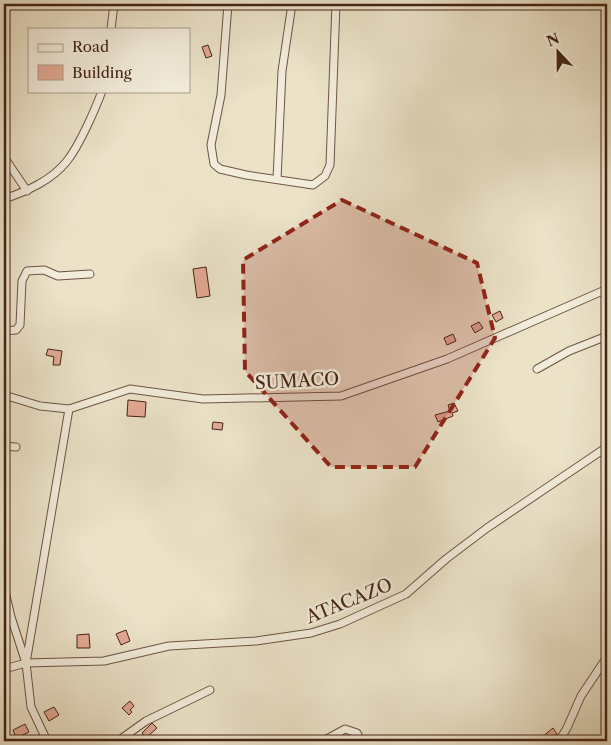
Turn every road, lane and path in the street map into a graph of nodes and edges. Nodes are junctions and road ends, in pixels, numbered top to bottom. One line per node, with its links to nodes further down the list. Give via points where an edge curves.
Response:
1 (114, 4): 5 (street)
2 (228, 4): 8 (street, via 221,95 211,145 214,164 220,169)
3 (292, 4): 8 (street, via 282,71)
4 (336, 4): 8 (street, via 330,165 325,176 313,185)
5 (111, 28)
6 (102, 92): 9 (street, via 67,161)
7 (4, 157): 9 (street)
8 (276, 179)
9 (27, 191): 10 (street)
10 (4, 199)
11 (90, 274): 13 (street, via 58,276 44,270 25,272 20,325 16,330)
12 (607, 289): 17 (street, SUMACO, via 447,359 340,396 202,399 130,389)
13 (4, 331)
14 (607, 336): 15 (street)
15 (538, 369)
16 (4, 396): 17 (street, SUMACO, via 40,406)
17 (70, 408): 23 (street)
18 (4, 446): 19 (street)
19 (16, 447)
20 (607, 447): 23 (street, ATACAZO, via 487,528 406,594 340,624 311,634 256,642 169,646 104,660)
21 (4, 587): 23 (street)
22 (607, 657): 30 (street, via 581,696)
23 (26, 663): 24 (street, ATACAZO); 26 (street, via 31,707)
24 (4, 669)
25 (210, 690): 27 (street, via 146,720)
26 (47, 741)
27 (118, 741)
28 (323, 741): 29 (street, via 345,729 357,733)
29 (361, 741)
30 (559, 741)

